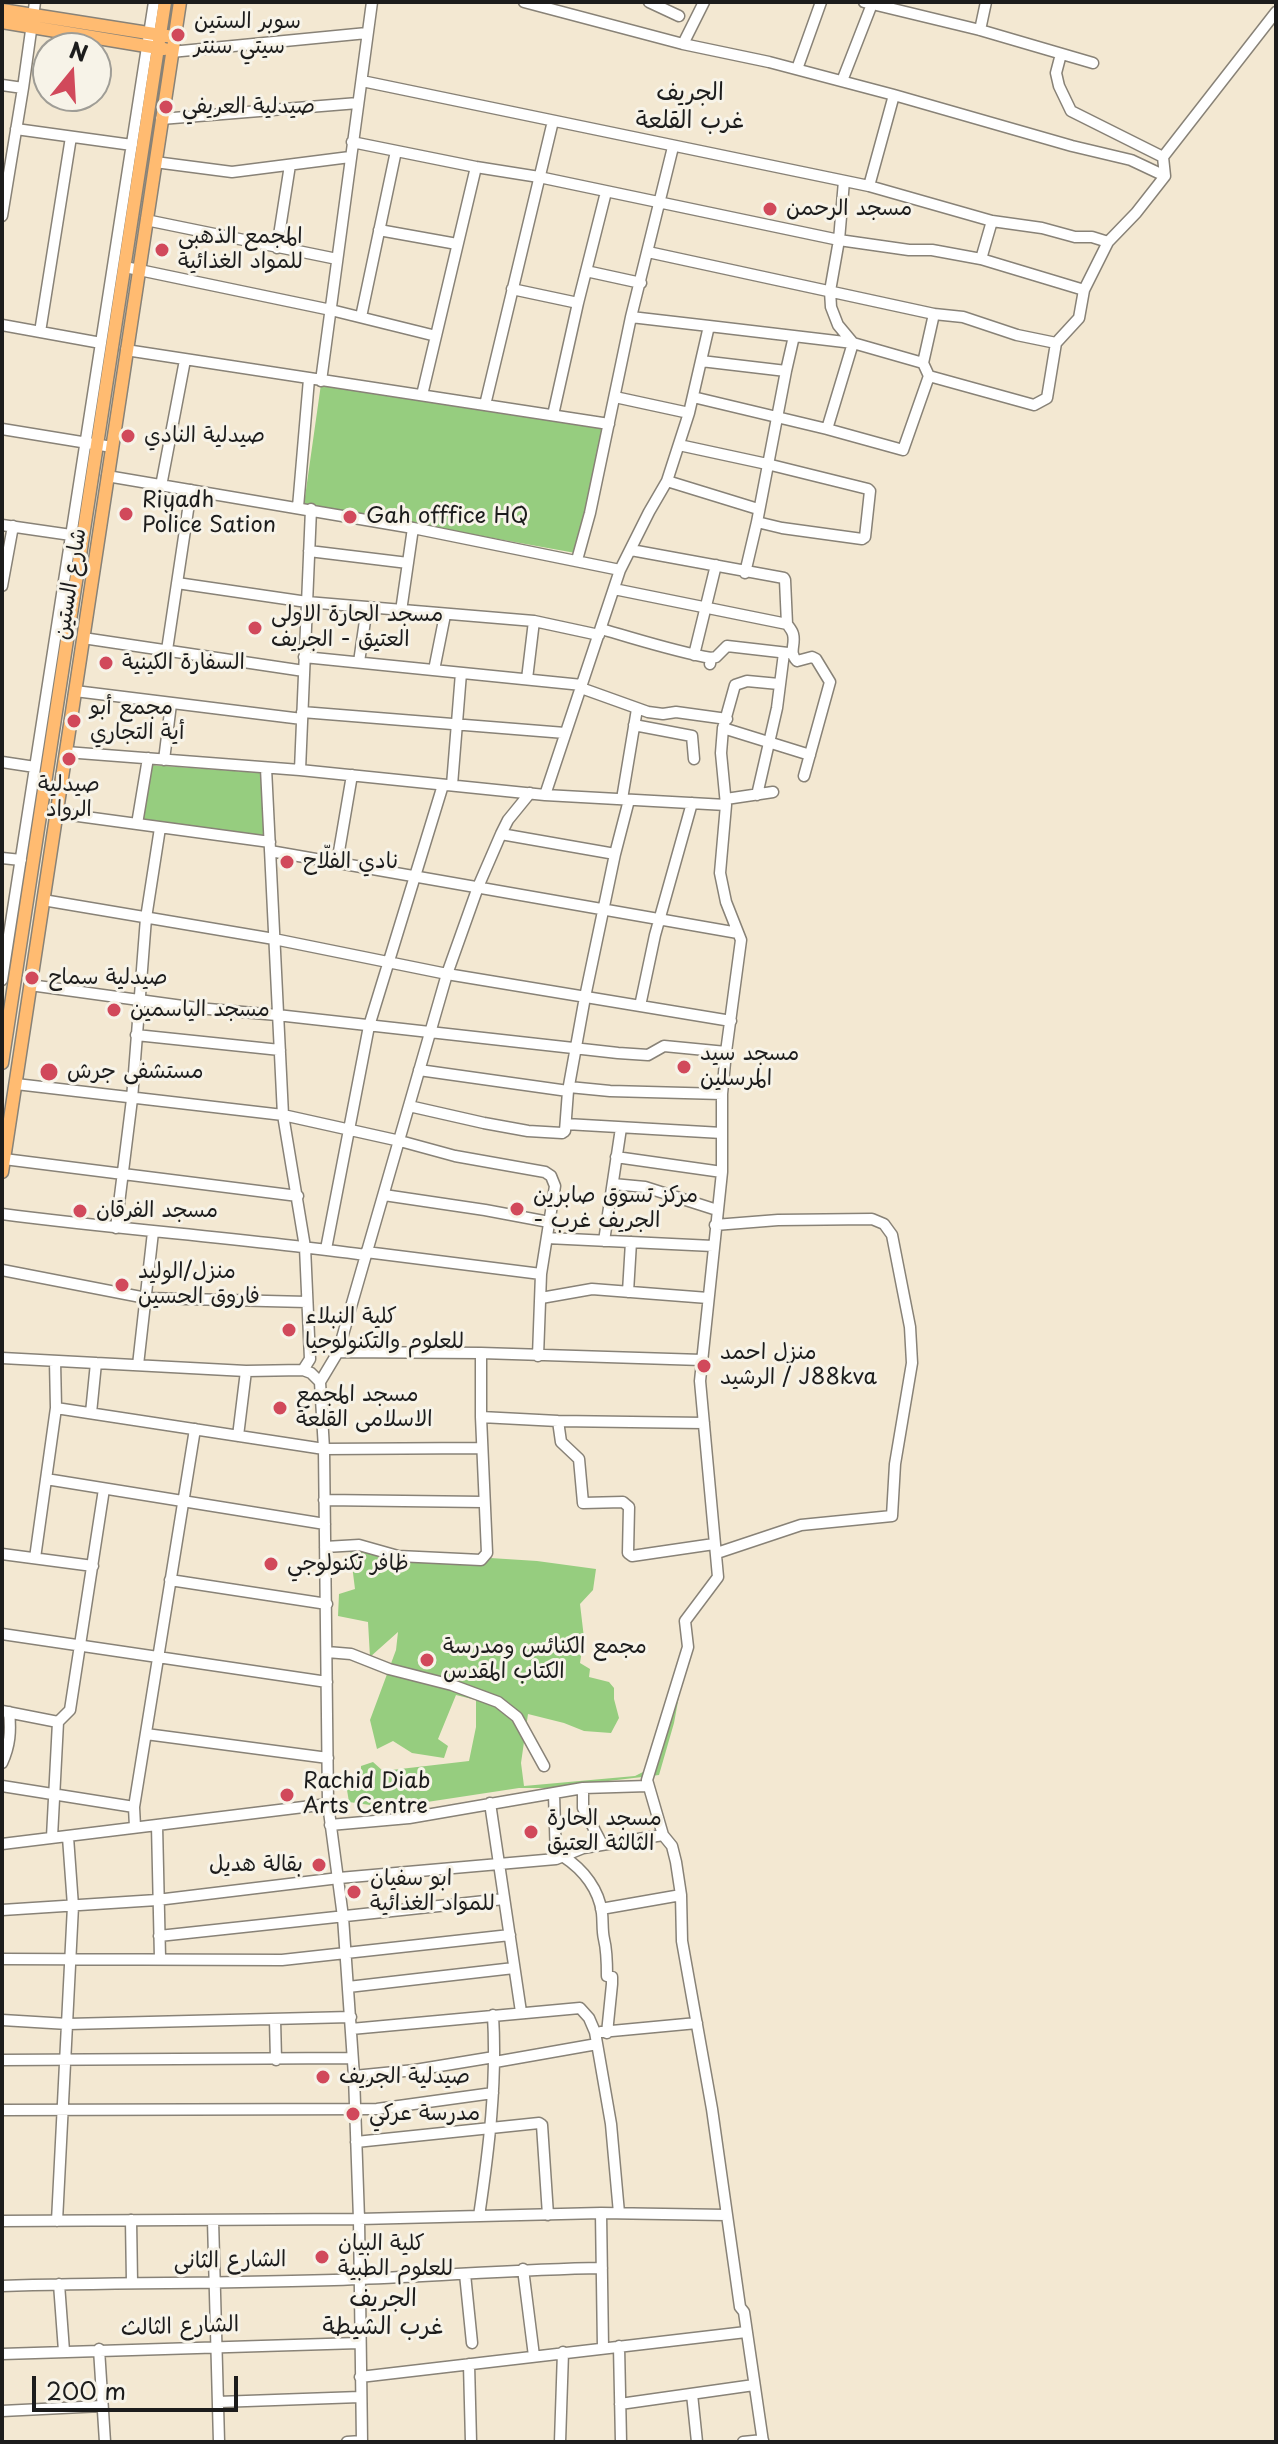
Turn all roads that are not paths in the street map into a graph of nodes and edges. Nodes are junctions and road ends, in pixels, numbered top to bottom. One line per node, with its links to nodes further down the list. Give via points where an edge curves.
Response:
1 (154, 2): 19 (street)
2 (165, 2): 19 (main road, شارع الستين)
3 (180, 2): 18 (main road, شارع الستين)
4 (372, 2): 17 (street)
5 (524, 2): 20 (street)
6 (649, 2): 14 (street)
7 (704, 2): 20 (street)
8 (821, 2): 24 (street)
9 (986, 2): 16 (street)
10 (868, 3): 16 (street); 26 (street)
11 (2, 10): 13 (main road)
12 (1276, 12): 40 (street)
13 (33, 15): 15 (main road); 19 (main road); 28 (street)
14 (679, 16)
15 (2, 22)
16 (980, 30): 22 (street)
17 (367, 33): 21 (street); 25 (street)
18 (174, 37): 19 (main road); 21 (main road, شارع الستين)
19 (154, 40): 21 (main road); 36 (street); 56 (main road, شارع الستين)
20 (683, 44): 24 (street)
21 (171, 52): 31 (main road, شارع الستين)
22 (1061, 54): 23 (street); 40 (street, via 1056,73 1071,111)
23 (1093, 63)
24 (797, 69): 26 (street)
25 (362, 81): 30 (street); 32 (street)
26 (842, 81): 29 (street)
27 (2, 85): 28 (street)
28 (23, 88): 33 (street)
29 (894, 95): 44 (street, via 1131,160); 47 (street)
30 (358, 103): 31 (street); 35 (street)
31 (161, 119): 41 (main road, شارع الستين)
32 (553, 121): 37 (street); 45 (street)
33 (16, 129): 34 (street); 50 (street)
34 (71, 137): 36 (street); 77 (street)
35 (352, 142): 38 (street); 39 (street)
36 (132, 145): 80 (street)
37 (673, 147): 46 (street); 49 (street)
38 (396, 151): 43 (street); 53 (street)
39 (350, 157): 42 (street); 61 (street)
40 (1163, 157): 44 (street)
41 (155, 162): 42 (street, via 232,172); 51 (main road, شارع الستين)
42 (290, 165): 59 (street)
43 (476, 167): 45 (street); 57 (street)
44 (1165, 176): 55 (street)
45 (539, 177): 48 (street); 67 (street)
46 (844, 181): 47 (street); 54 (street)
47 (869, 186): 52 (street)
48 (606, 192): 49 (street); 65 (street)
49 (660, 204): 54 (street); 60 (street)
50 (2, 216)
51 (146, 220): 58 (main road, شارع الستين); 59 (street)
52 (992, 221): 55 (street); 62 (street)
53 (379, 230): 57 (street); 73 (street)
54 (839, 240): 62 (street); 69 (street)
55 (1108, 242): 68 (street)
56 (128, 244): 58 (main road); 63 (main road, شارع الستين)
57 (457, 244): 78 (street)
58 (142, 246): 64 (main road, شارع الستين)
59 (277, 248): 61 (street)
60 (648, 252): 66 (street); 69 (street)
61 (337, 259): 71 (street)
62 (981, 259): 68 (street)
63 (125, 267): 64 (street); 101 (main road, شارع الستين)
64 (138, 270): 71 (street); 83 (main road, شارع الستين)
65 (586, 271): 66 (street); 70 (street)
66 (641, 283): 74 (street)
67 (512, 289): 70 (street); 94 (street)
68 (1084, 290): 82 (street, via 1079,318)
69 (830, 291): 72 (street); 81 (street, via 838,325)
70 (578, 303): 96 (street)
71 (331, 310): 73 (street); 90 (street)
72 (934, 314): 82 (street); 86 (street)
73 (361, 317): 78 (street)
74 (631, 317): 76 (street); 92 (street)
75 (2, 325): 77 (street)
76 (709, 326): 79 (street); 85 (street)
77 (40, 332): 80 (street)
78 (436, 336): 91 (street)
79 (794, 336): 81 (street); 87 (street)
80 (101, 343): 101 (street)
81 (853, 343): 86 (street); 100 (street)
82 (1056, 343): 88 (street, via 1047,398 1034,405)
83 (126, 350): 84 (street); 103 (main road, شارع الستين)
84 (185, 360): 89 (street); 107 (street)
85 (701, 361): 87 (street); 93 (street)
86 (923, 363): 88 (street)
87 (786, 371): 97 (street)
88 (929, 376): 100 (street, via 903,450)
89 (309, 379): 90 (street); 109 (street)
90 (321, 381): 91 (street)
91 (422, 395): 94 (street)
92 (615, 397): 95 (street); 98 (street)
93 (693, 397): 95 (street); 97 (street)
94 (485, 405): 96 (street)
95 (689, 413): 102 (street)
96 (553, 415): 98 (street)
97 (777, 418): 100 (street); 104 (street)
98 (609, 424): 118 (street)
99 (2, 429): 101 (street)
100 (827, 429)
101 (91, 444): 103 (street); 115 (street); 133 (main road, شارع الستين)
102 (679, 445): 104 (street); 106 (street)
103 (112, 447): 105 (main road, شارع الستين)
104 (767, 464): 111 (street); 112 (street, via 868,489 865,537)
105 (107, 476): 107 (street); 135 (main road, شارع الستين)
106 (667, 481): 111 (street); 116 (street)
107 (161, 486): 108 (street)
108 (191, 490): 109 (street); 123 (street)
109 (298, 507): 110 (street)
110 (311, 509): 114 (street); 117 (street)
111 (758, 509): 112 (street)
112 (757, 522): 122 (street)
113 (7, 526): 115 (street); 124 (street)
114 (413, 528): 118 (street); 119 (street)
115 (71, 535): 133 (street)
116 (631, 550): 120 (street); 121 (street)
117 (309, 551): 119 (street); 126 (street)
118 (577, 560): 121 (street)
119 (408, 563): 129 (street)
120 (716, 565): 122 (street); 128 (street)
121 (620, 570): 125 (street)
122 (745, 573): 132 (street, via 785,580)
123 (177, 583): 126 (street); 136 (street)
124 (2, 586)
125 (614, 589): 128 (street); 134 (street)
126 (307, 602): 127 (street); 139 (street)
127 (367, 607): 129 (street); 140 (street)
128 (706, 609): 132 (street); 138 (street)
129 (401, 611): 130 (street)
130 (445, 615): 131 (street); 141 (street)
131 (534, 621): 134 (street); 144 (street)
132 (787, 624): 137 (street, via 793,635)
133 (63, 626): 163 (main road, شارع الستين)
134 (600, 632): 138 (street); 146 (street)
135 (83, 638): 136 (street); 147 (main road, شارع الستين)
136 (167, 650): 142 (street)
137 (788, 653): 138 (street, via 727,646 711,661); 145 (street); 157 (street, via 797,661 816,659 830,682)
138 (694, 655)
139 (304, 657): 140 (street); 142 (street)
140 (359, 662): 141 (street)
141 (434, 670): 143 (street)
142 (304, 671): 150 (street)
143 (461, 673): 144 (street); 152 (street)
144 (527, 679): 146 (street)
145 (779, 684): 151 (street, via 735,685); 155 (street)
146 (581, 687): 149 (street); 154 (street)
147 (75, 691): 148 (street); 156 (main road, شارع الستين)
148 (171, 704): 150 (street); 160 (street)
149 (637, 709): 151 (street); 153 (street)
150 (302, 715): 152 (street); 164 (street)
151 (725, 723): 155 (street); 174 (street, via 721,753)
152 (457, 724): 154 (street); 168 (street)
153 (634, 725): 159 (street, via 692,736); 173 (street)
154 (565, 733): 171 (street)
155 (769, 741): 157 (street); 172 (street)
156 (66, 752): 158 (street); 165 (main road, شارع الستين)
157 (810, 755): 167 (street)
158 (148, 758): 160 (street); 177 (street)
159 (694, 759)
160 (164, 760): 162 (street)
161 (2, 762): 163 (street)
162 (266, 768): 164 (street); 180 (street)
163 (41, 770): 165 (main road); 183 (street); 191 (main road, شارع الستين)
164 (300, 770): 166 (street)
165 (62, 774): 176 (main road, شارع الستين)
166 (352, 775): 168 (street); 184 (street)
167 (804, 776)
168 (448, 785): 170 (street); 185 (street)
169 (773, 792): 172 (street)
170 (530, 793): 171 (street); 179 (street)
171 (545, 795): 173 (street)
172 (757, 795): 174 (street)
173 (626, 800): 175 (street); 181 (street)
174 (726, 802): 175 (street); 192 (street, via 720,873)
175 (692, 803): 190 (street)
176 (56, 813): 177 (street); 187 (main road, شارع الستين)
177 (137, 824): 178 (street)
178 (160, 828): 180 (street); 189 (street)
179 (501, 834): 181 (street); 186 (street)
180 (270, 846): 184 (street); 193 (street)
181 (615, 854): 188 (street)
182 (2, 858): 183 (street)
183 (21, 860): 191 (street)
184 (337, 863): 185 (street)
185 (416, 876): 186 (street); 194 (street)
186 (478, 887): 188 (street); 195 (street)
187 (43, 900): 189 (street); 197 (main road, شارع الستين)
188 (605, 910): 190 (street); 198 (street)
189 (146, 918): 193 (street); 199 (street)
190 (661, 920): 192 (street); 200 (street)
191 (16, 932): 196 (street); 209 (main road, شارع الستين)
192 (738, 933): 202 (street)
193 (274, 939): 194 (street); 201 (street)
194 (389, 962): 195 (street); 203 (street)
195 (447, 974): 198 (street); 204 (street)
196 (2, 980)
197 (30, 985): 199 (street); 212 (main road, شارع الستين)
198 (585, 997): 200 (street); 206 (street)
199 (139, 999): 201 (street); 205 (street)
200 (640, 1006): 202 (street)
201 (277, 1015): 203 (street); 207 (street)
202 (731, 1021): 208 (street)
203 (369, 1026): 204 (street); 220 (street)
204 (429, 1032): 206 (street); 210 (street)
205 (136, 1035): 207 (street); 215 (street)
206 (576, 1048): 208 (street, via 636,1055 664,1046); 213 (street)
207 (280, 1050): 217 (street)
208 (726, 1052): 214 (street)
209 (2, 1063)
210 (419, 1070): 213 (street); 216 (street)
211 (2, 1073): 212 (main road)
212 (11, 1081): 215 (street); 224 (main road, شارع الستين)
213 (568, 1089): 214 (street); 218 (street)
214 (722, 1094): 221 (street)
215 (132, 1099): 217 (street); 226 (street)
216 (409, 1106): 218 (street, via 528,1131 562,1133); 222 (street)
217 (283, 1115): 220 (street); 229 (street)
218 (566, 1124): 219 (street)
219 (621, 1128): 221 (street); 223 (street)
220 (350, 1129): 222 (street); 241 (street)
221 (722, 1133): 225 (street)
222 (400, 1141): 228 (street); 232 (street, via 545,1172 555,1186)
223 (616, 1157): 225 (street); 227 (street)
224 (3, 1166): 226 (street)
225 (722, 1172): 230 (street)
226 (123, 1175): 229 (street); 234 (street)
227 (613, 1184): 230 (street, via 645,1187); 237 (street)
228 (384, 1195): 232 (street); 242 (street)
229 (298, 1196): 240 (street)
230 (717, 1210): 233 (street)
231 (2, 1214): 234 (street)
232 (549, 1222): 236 (street)
233 (715, 1225): 239 (street); 277 (street, via 872,1219 884,1224 892,1235 912,1363 892,1516 801,1525)
234 (116, 1228): 235 (street)
235 (153, 1232): 240 (street); 246 (street)
236 (547, 1238): 237 (street); 244 (street)
237 (604, 1241): 238 (street)
238 (631, 1242): 239 (street); 245 (street)
239 (713, 1246): 248 (street)
240 (305, 1247): 241 (street); 249 (street)
241 (326, 1249): 242 (street)
242 (366, 1253): 244 (street); 250 (street)
243 (2, 1270): 246 (street)
244 (541, 1274): 247 (street)
245 (628, 1292): 247 (street, via 592,1289); 248 (street)
246 (146, 1298): 249 (street); 257 (street)
247 (541, 1298): 252 (street)
248 (708, 1298): 254 (street)
249 (307, 1302): 258 (street, via 310,1359)
250 (338, 1352): 251 (street); 260 (street)
251 (481, 1353): 252 (street); 263 (street)
252 (538, 1356): 254 (street)
253 (2, 1358): 255 (street)
254 (702, 1360): 265 (street)
255 (55, 1361): 256 (street); 261 (street)
256 (96, 1363): 257 (street); 262 (street)
257 (138, 1365): 259 (street)
258 (303, 1370): 259 (street); 260 (street)
259 (246, 1371): 267 (street)
260 (320, 1382): 269 (street)
261 (56, 1408): 262 (street); 270 (street)
262 (91, 1413): 266 (street)
263 (481, 1417): 264 (street); 268 (street)
264 (558, 1421): 265 (street); 277 (street, via 561,1442 579,1459 583,1503 623,1502 629,1507 628,1553)
265 (704, 1423): 277 (street)
266 (195, 1429): 267 (street); 273 (street)
267 (238, 1436): 269 (street)
268 (482, 1448): 269 (street); 274 (street)
269 (324, 1449): 272 (street)
270 (46, 1479): 271 (street); 279 (street)
271 (104, 1489): 273 (street); 280 (street)
272 (324, 1500): 274 (street); 275 (street)
273 (183, 1501): 275 (street); 281 (street)
274 (483, 1502): 276 (street, via 487,1553 481,1560 398,1556 359,1545)
275 (325, 1524): 276 (street)
276 (325, 1547): 282 (street)
277 (716, 1548): 295 (street, via 718,1577 685,1621 688,1647)
278 (2, 1554): 279 (street)
279 (35, 1558): 280 (street)
280 (93, 1566): 284 (street)
281 (170, 1580): 282 (street); 286 (street)
282 (327, 1604): 285 (street)
283 (2, 1634): 284 (street)
284 (81, 1646): 286 (street); 289 (street, via 70,1710)
285 (327, 1652): 287 (street); 293 (street, via 351,1654 498,1702 517,1717)
286 (158, 1657): 287 (street); 290 (street)
287 (327, 1682): 291 (street)
288 (6, 1712): 289 (street); 292 (street, via 11,1728)
289 (58, 1722): 297 (street)
290 (146, 1734): 291 (street); 301 (street)
291 (328, 1758): 300 (street)
292 (2, 1763)
293 (544, 1766)
294 (2, 1786): 297 (street)
295 (648, 1786): 296 (street); 305 (street)
296 (583, 1788): 298 (street); 309 (street, via 583,1808)
297 (54, 1794): 301 (street); 306 (street)
298 (554, 1794): 299 (street); 310 (street)
299 (490, 1803): 303 (street); 311 (street)
300 (328, 1804): 302 (street); 303 (street)
301 (134, 1807): 304 (street)
302 (157, 1825): 304 (street); 315 (street)
303 (330, 1825): 312 (street)
304 (135, 1827): 307 (street)
305 (663, 1835): 309 (street); 313 (street, via 672,1846)
306 (52, 1837): 307 (street); 308 (street)
307 (68, 1837): 316 (street)
308 (2, 1844)
309 (602, 1844): 310 (street)
310 (560, 1858): 311 (street); 317 (street, via 576,1865 590,1881)
311 (499, 1864): 312 (street); 314 (street)
312 (339, 1878): 315 (street); 319 (street)
313 (681, 1895): 317 (street); 333 (street, via 682,1941)
314 (504, 1899): 319 (street); 320 (street)
315 (157, 1900): 316 (street); 321 (street)
316 (73, 1906): 318 (street); 325 (street)
317 (601, 1909): 335 (street, via 607,1976 612,1977)
318 (2, 1910)
319 (343, 1917): 321 (street); 322 (street)
320 (510, 1935): 322 (street); 326 (street)
321 (159, 1936): 323 (street)
322 (345, 1951): 323 (street, via 282,1960); 327 (street)
323 (160, 1958): 325 (street)
324 (2, 1959): 325 (street)
325 (71, 1960): 334 (street)
326 (514, 1968): 327 (street); 328 (street)
327 (348, 1987): 332 (street)
328 (521, 2012): 329 (street); 336 (street, via 580,2008)
329 (493, 2015): 332 (street); 341 (street)
330 (275, 2019): 332 (street); 334 (street); 340 (street)
331 (2, 2020): 334 (street)
332 (351, 2023): 337 (street)
333 (697, 2023): 335 (street); 352 (street)
334 (68, 2024): 339 (street)
335 (607, 2033): 336 (street)
336 (596, 2038): 341 (street); 350 (street)
337 (352, 2058): 340 (street); 342 (street)
338 (2, 2060): 339 (street)
339 (67, 2060): 340 (street); 346 (street)
340 (276, 2060)
341 (495, 2060): 342 (street); 343 (street)
342 (354, 2076): 344 (street)
343 (493, 2093): 344 (street); 347 (street)
344 (355, 2109): 346 (street); 348 (street)
345 (2, 2110): 346 (street)
346 (63, 2110): 358 (street)
347 (491, 2127): 348 (street); 351 (street, via 541,2124); 353 (street)
348 (356, 2142): 354 (street)
349 (601, 2213): 350 (street); 351 (street); 359 (street)
350 (619, 2213): 352 (street)
351 (548, 2215): 353 (street)
352 (726, 2215): 367 (street)
353 (479, 2216): 354 (street)
354 (359, 2219): 356 (street); 362 (street)
355 (131, 2220): 356 (street); 358 (street); 363 (street)
356 (213, 2220): 364 (street)
357 (2, 2221): 358 (street)
358 (57, 2221)
359 (602, 2268): 360 (street, الشارع الثانى); 372 (street)
360 (523, 2269): 361 (street, الشارع الثانى); 377 (street)
361 (465, 2274): 362 (street, الشارع الثانى); 369 (street)
362 (359, 2280): 364 (street, الشارع الثانى); 368 (street)
363 (132, 2282): 364 (street, الشارع الثانى); 365 (street, الشارع الثانى)
364 (216, 2282): 370 (street)
365 (59, 2284): 366 (street, الشارع الثانى); 374 (street)
366 (2, 2286)
367 (746, 2332): 371 (street); 380 (street)
368 (359, 2343): 370 (street, الشارع الثالث); 379 (street)
369 (472, 2343)
370 (217, 2346): 373 (street, الشارع الثالث); 383 (street)
371 (619, 2346): 372 (street); 384 (street)
372 (603, 2348): 375 (street)
373 (99, 2349): 374 (street, الشارع الثالث); 385 (street)
374 (64, 2351): 376 (street, الشارع الثالث)
375 (563, 2352): 377 (street); 393 (street)
376 (2, 2354)
377 (534, 2356): 378 (street)
378 (469, 2364): 379 (street); 392 (street)
379 (360, 2377): 382 (street)
380 (754, 2385): 381 (street); 387 (street)
381 (692, 2394): 384 (street); 395 (street)
382 (360, 2397): 383 (street); 391 (street)
383 (218, 2402): 389 (street)
384 (620, 2404): 394 (street)
385 (102, 2406): 386 (street); 388 (street)
386 (2, 2411)
387 (763, 2441): 396 (street)
388 (105, 2442)
389 (219, 2442)
390 (347, 2442): 391 (street)
391 (362, 2442)
392 (471, 2442)
393 (560, 2442)
394 (621, 2442)
395 (697, 2442)
396 (743, 2442)

